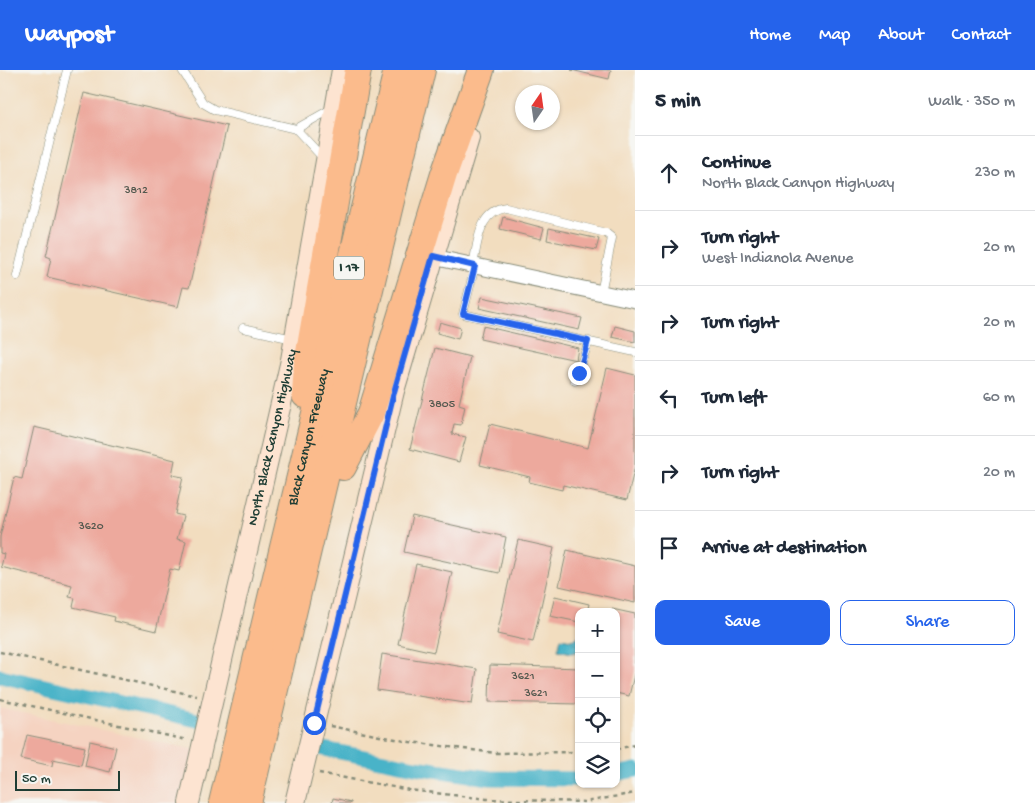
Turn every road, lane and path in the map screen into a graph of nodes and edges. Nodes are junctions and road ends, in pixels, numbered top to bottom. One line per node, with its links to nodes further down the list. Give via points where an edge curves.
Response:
1 (67, 70): 15 (lane)
2 (182, 70): 11 (lane, via 203,104)
3 (342, 70): 10 (main road, North Black Canyon Highway)
4 (358, 70): 23 (highway, via 307,364)
5 (397, 70): 23 (highway, Black Canyon Freeway / I 17)
6 (422, 70): 28 (highway)
7 (437, 70): 24 (highway)
8 (481, 70): 24 (highway, via 444,174 371,413)
9 (488, 70): 13 (main road)
10 (335, 107): 11 (lane); 12 (main road, North Black Canyon Highway)
11 (296, 129): 12 (lane)
12 (326, 160): 19 (main road, North Black Canyon Highway)
13 (433, 256): 14 (street); 29 (main road, via 394,392)
14 (474, 265): 16 (street); 16 (lane, via 484,220 497,209 506,208 606,233 612,238); 20 (lane, via 463,314)
15 (17, 276)
16 (601, 293): 17 (street)
17 (635, 300)
18 (243, 328): 19 (lane)
19 (295, 340): 27 (main road, North Black Canyon Highway)
20 (588, 341): 21 (lane); 22 (lane)
21 (635, 352)
22 (575, 381)
23 (301, 466): 38 (highway, Black Canyon Freeway / I 17)
24 (343, 467): 28 (highway)
25 (0, 652): 27 (path)
26 (0, 699): 30 (path)
27 (212, 703): 30 (main road, North Black Canyon Highway)
28 (275, 721): 33 (highway)
29 (317, 728): 34 (path, via 496,753); 35 (main road)
30 (204, 739): 37 (main road, North Black Canyon Highway)
31 (635, 744): 32 (path)
32 (620, 748)
33 (268, 750): 39 (highway); 40 (highway)
34 (575, 752)
35 (309, 765): 36 (path, via 410,790 487,799 584,802); 41 (main road)
36 (635, 793)
37 (189, 803)
38 (222, 803)
39 (248, 803)
40 (263, 803)
41 (295, 803)

